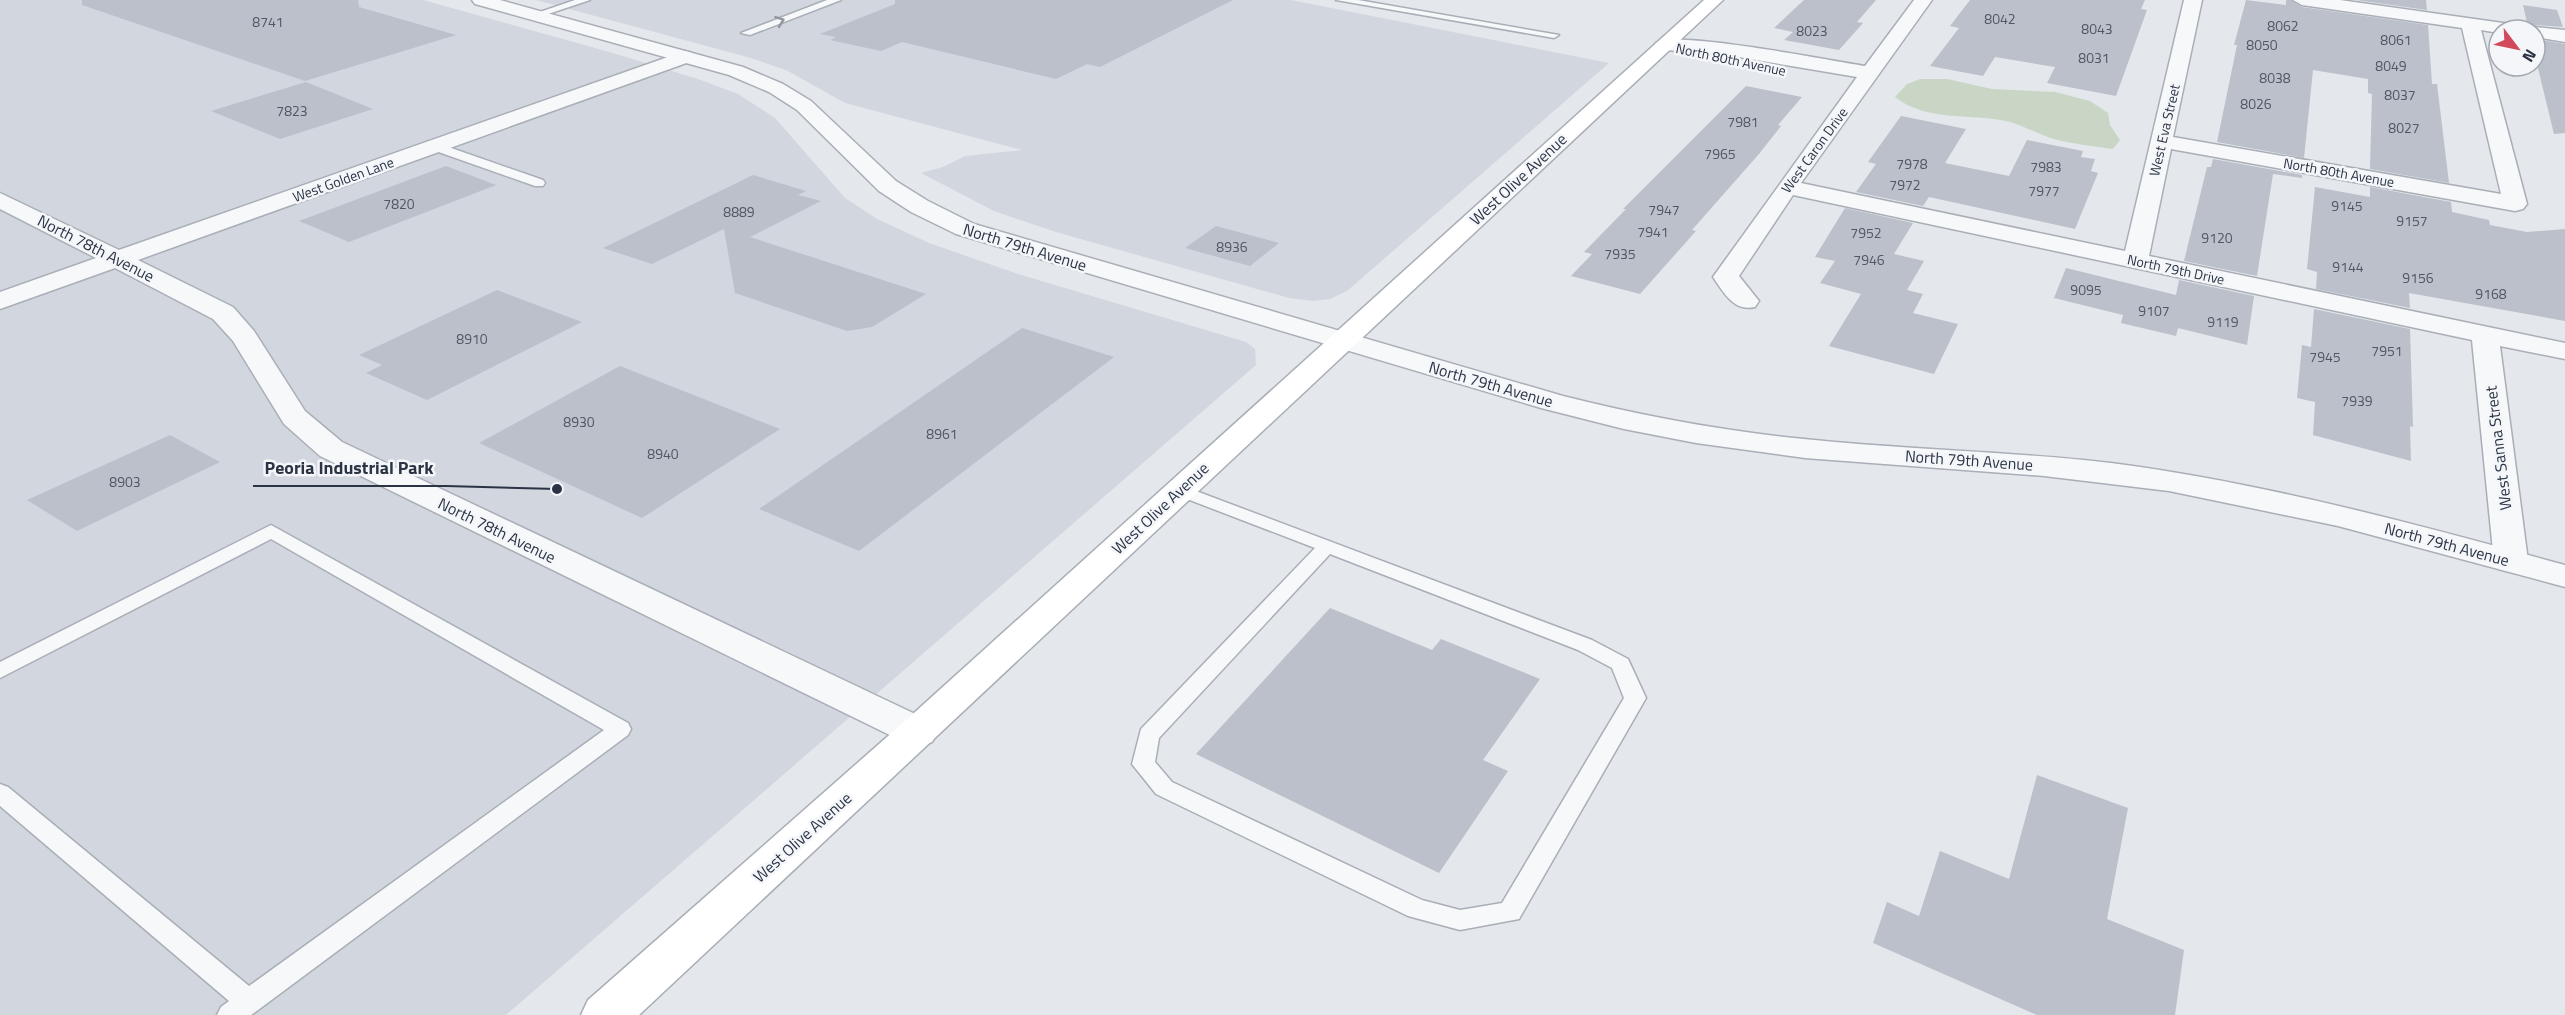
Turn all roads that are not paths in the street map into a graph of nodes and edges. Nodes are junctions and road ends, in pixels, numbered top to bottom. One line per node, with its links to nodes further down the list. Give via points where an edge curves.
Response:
1 (482, 0): 9 (street, North 79th Avenue)
2 (585, 0): 9 (lane)
3 (836, 0): 12 (lane, one-way to 3)
4 (1341, 0): 13 (lane)
5 (1714, 0): 16 (main road, West Olive Avenue)
6 (1923, 0): 18 (street, West Caron Drive)
7 (2193, 0): 19 (street, West Eva Street)
8 (2302, 0): 10 (street)
9 (536, 15): 17 (street, North 79th Avenue)
10 (2470, 23): 11 (street); 19 (street, North 80th Avenue, via 2515,204)
11 (2487, 25)
12 (746, 33)
13 (1554, 34)
14 (2547, 34): 15 (street)
15 (2565, 36)
16 (1664, 44): 18 (street, North 80th Avenue, via 1707,57); 29 (main road, West Olive Avenue)
17 (685, 57): 20 (street, West Golden Lane); 29 (street, North 79th Avenue, via 758,80 790,95 813,112 879,180 965,229)
18 (1866, 79): 22 (street, West Caron Drive)
19 (2162, 141): 25 (street, West Eva Street)
20 (434, 146): 21 (lane); 24 (street, West Golden Lane)
21 (539, 183)
22 (1787, 187): 25 (street, North 79th Drive); 27 (street, West Caron Drive, via 1725,277)
23 (0, 200): 24 (street, North 78th Avenue)
24 (118, 259): 26 (street, West Golden Lane); 36 (street, North 78th Avenue, via 224,313 248,338 291,413 331,449)
25 (2135, 261): 28 (street, North 79th Drive)
26 (0, 301)
27 (1746, 301)
28 (2485, 335): 30 (street, North 79th Drive); 33 (street, West Sanna Street)
29 (1341, 340): 31 (main road, West Olive Avenue); 33 (street, North 79th Avenue, via 1623,420 1760,443 2113,473 2284,504)
30 (2565, 351)
31 (1180, 490): 32 (lane); 36 (main road, West Olive Avenue)
32 (1327, 546): 32 (lane, via 1149,735 1143,764 1164,788 1417,909 1460,920 1510,912 1635,698 1621,664 1585,645)
33 (2511, 561): 34 (street, North 79th Avenue)
34 (2565, 576)
35 (0, 671): 38 (lane, via 271,531 620,729)
36 (918, 732): 39 (main road, West Olive Avenue)
37 (0, 793): 38 (lane)
38 (239, 1008)
39 (605, 1015)

